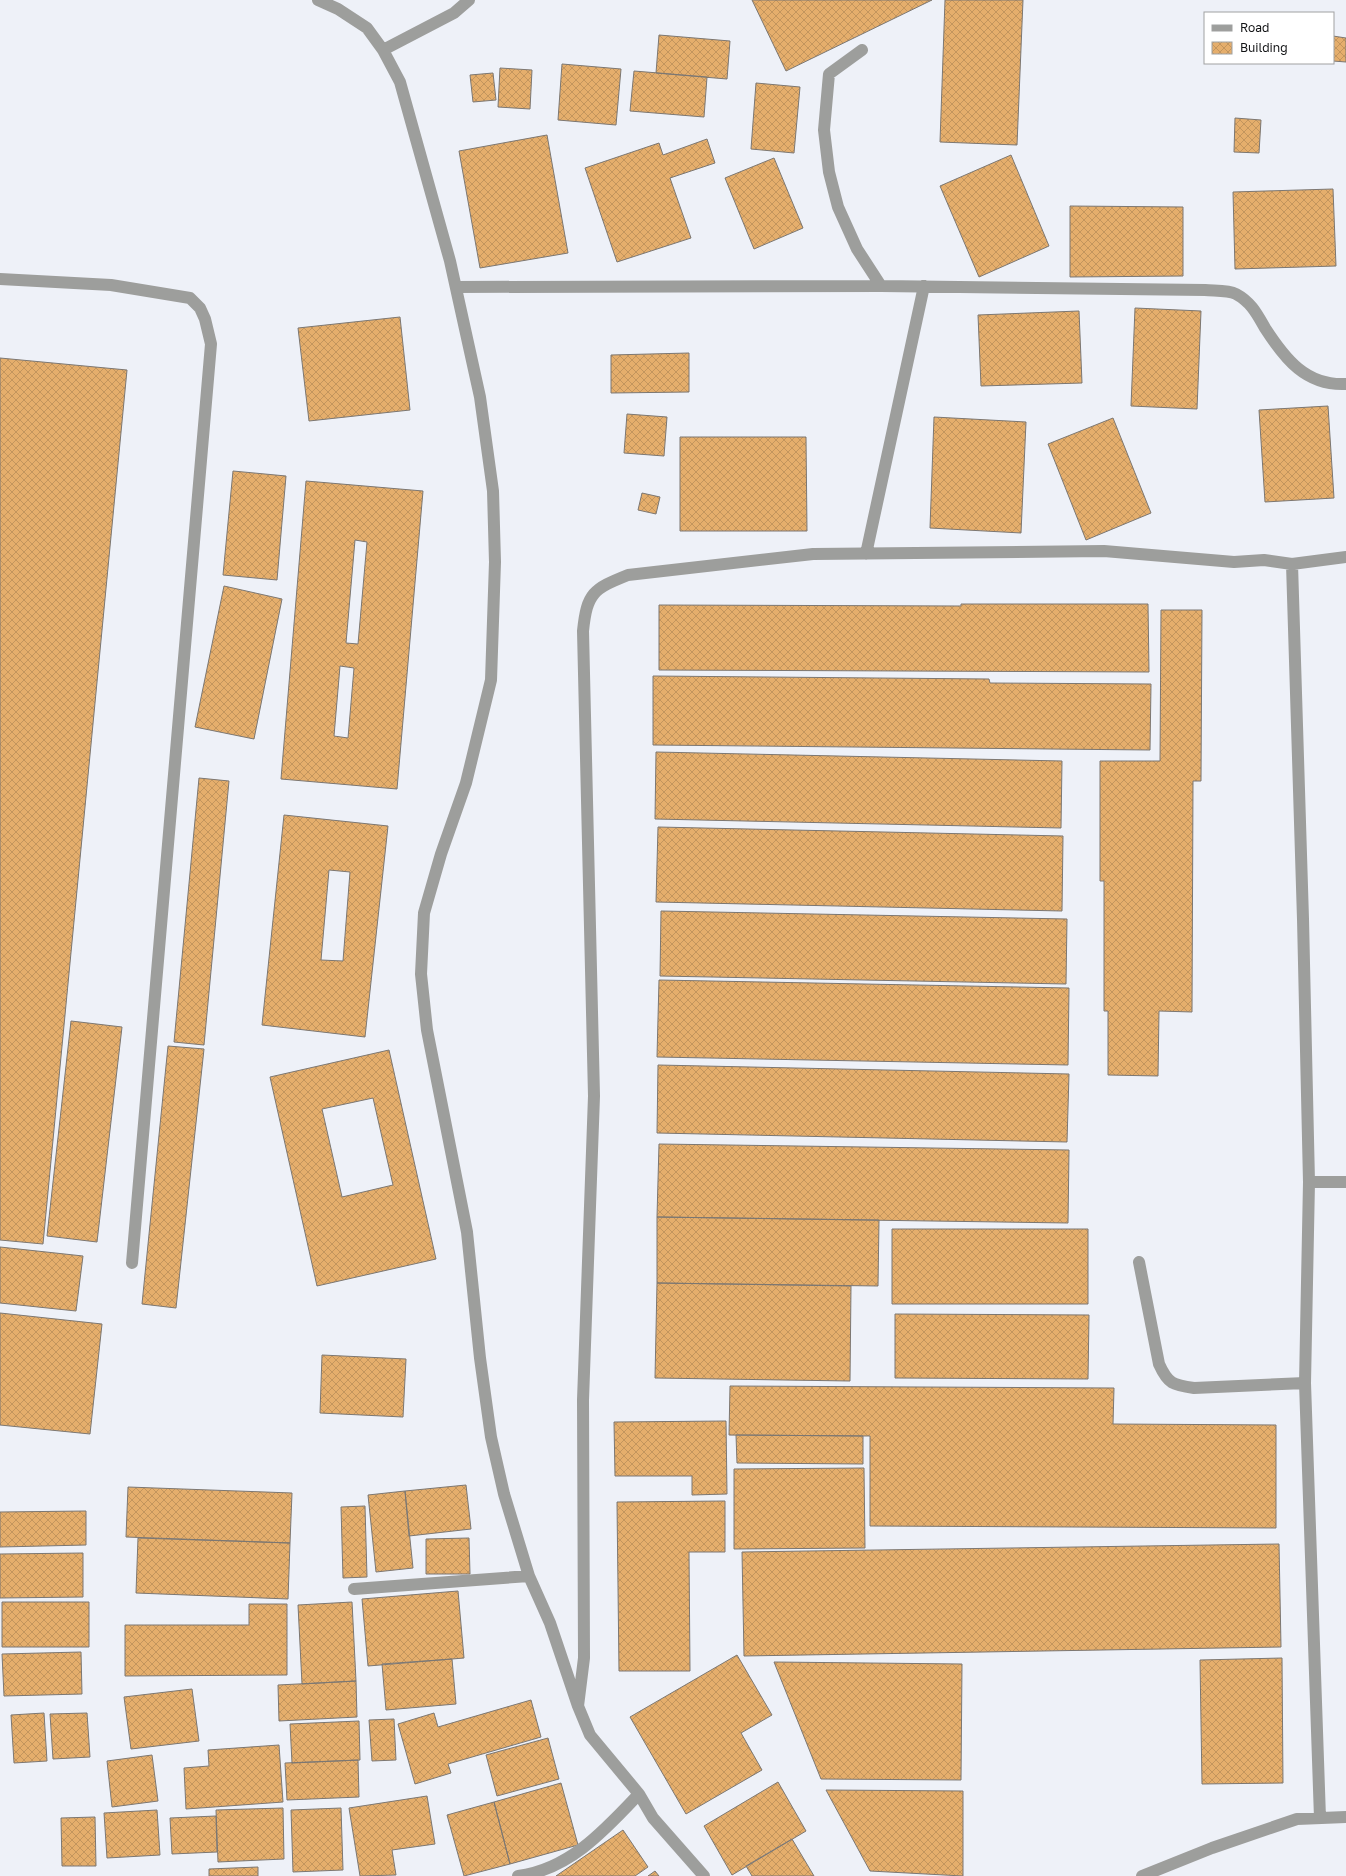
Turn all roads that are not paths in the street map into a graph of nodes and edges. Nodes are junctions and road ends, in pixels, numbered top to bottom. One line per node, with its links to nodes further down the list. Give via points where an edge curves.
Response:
1 (318, 0): 3 (street, via 338,9 367,28)
2 (470, 0): 3 (street, via 454,13)
3 (383, 50): 8 (street, via 400,82)
4 (862, 50): 6 (street, via 829,74 824,130 829,172 838,207 857,249)
5 (0, 279): 16 (street, via 111,285 190,298 200,308 211,344)
6 (881, 286): 7 (street); 8 (street)
7 (924, 286): 9 (street, via 1206,290 1235,293 1252,306 1296,368 1323,382); 10 (street)
8 (456, 287): 18 (street, via 480,397 493,491 495,562 491,680 466,783 424,913 421,974 427,1030 467,1232 491,1438 504,1494)
9 (1346, 384)
10 (866, 554): 12 (street, via 1104,552 1234,562 1264,560); 20 (street, via 813,554 628,575 594,592 586,609 583,631 594,1096 583,1400 584,1658)
11 (1346, 557): 12 (street)
12 (1292, 564): 13 (street)
13 (1309, 1182): 14 (street); 17 (street)
14 (1346, 1182)
15 (1138, 1262): 17 (street, via 1159,1364 1166,1379 1179,1386 1194,1388)
16 (132, 1263)
17 (1305, 1383): 23 (street)
18 (529, 1576): 19 (street); 20 (street, via 550,1623)
19 (354, 1589)
20 (578, 1706): 21 (street, via 590,1735)
21 (639, 1794): 24 (street, via 602,1833 561,1863); 25 (street, via 653,1818)
22 (1346, 1817): 23 (street)
23 (1320, 1818): 26 (street, via 1297,1819 1212,1848)
24 (518, 1876)
25 (704, 1876)
26 (1142, 1876)

